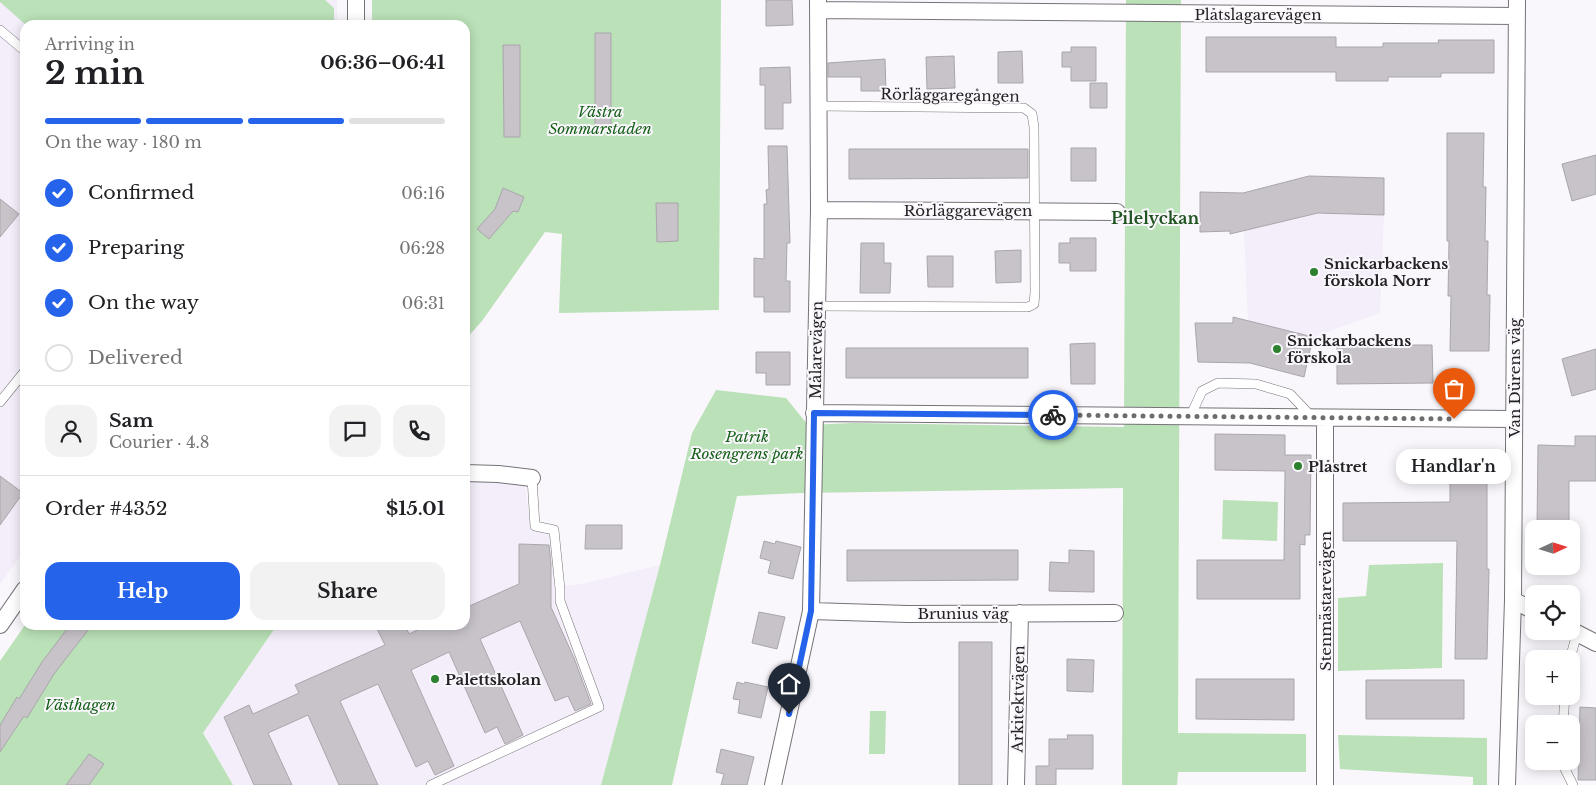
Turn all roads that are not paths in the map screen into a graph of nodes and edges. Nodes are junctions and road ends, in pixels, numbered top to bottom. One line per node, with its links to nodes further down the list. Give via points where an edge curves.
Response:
1 (356, 0): 4 (street)
2 (818, 5): 3 (street, Plåtslagarevägen); 7 (street, Målarevägen)
3 (1517, 8): 17 (street, Van Dürens väg)
4 (356, 20)
5 (0, 30): 6 (lane)
6 (20, 46)
7 (818, 106): 8 (street, Målarevägen); 9 (lane, Rörläggaregången, via 1024,108 1032,114 1034,126)
8 (819, 210): 9 (street, Rörläggarevägen); 11 (street, Målarevägen)
9 (1034, 210): 10 (street, Rörläggarevägen); 11 (lane, Rörläggaregången, via 1034,304 1028,307)
10 (1118, 212)
11 (817, 306): 14 (street, Målarevägen)
12 (20, 377): 13 (lane)
13 (0, 402)
14 (814, 413): 15 (street); 23 (street, Målarevägen)
15 (1190, 416): 16 (street); 16 (lane, via 1202,391 1218,384 1256,384 1290,394)
16 (1319, 418): 17 (street); 33 (street, Stenmästarevägen)
17 (1513, 419): 21 (street, Van Dürens väg)
18 (470, 473): 19 (street)
19 (532, 478): 30 (lane, via 535,526 554,530 560,601 600,707)
20 (20, 596): 26 (street)
21 (1513, 600): 22 (street); 34 (street, Van Dürens väg)
22 (1525, 606)
23 (811, 611): 24 (street, Brunius väg); 31 (street, Målarevägen)
24 (1020, 613): 25 (street, Brunius väg); 32 (street, Arkitektvägen)
25 (1115, 613)
26 (0, 625)
27 (1580, 635): 28 (street)
28 (1596, 643)
29 (1565, 770): 35 (lane)
30 (431, 785)
31 (773, 785)
32 (1016, 785)
33 (1325, 785)
34 (1507, 785)
35 (1572, 785)

